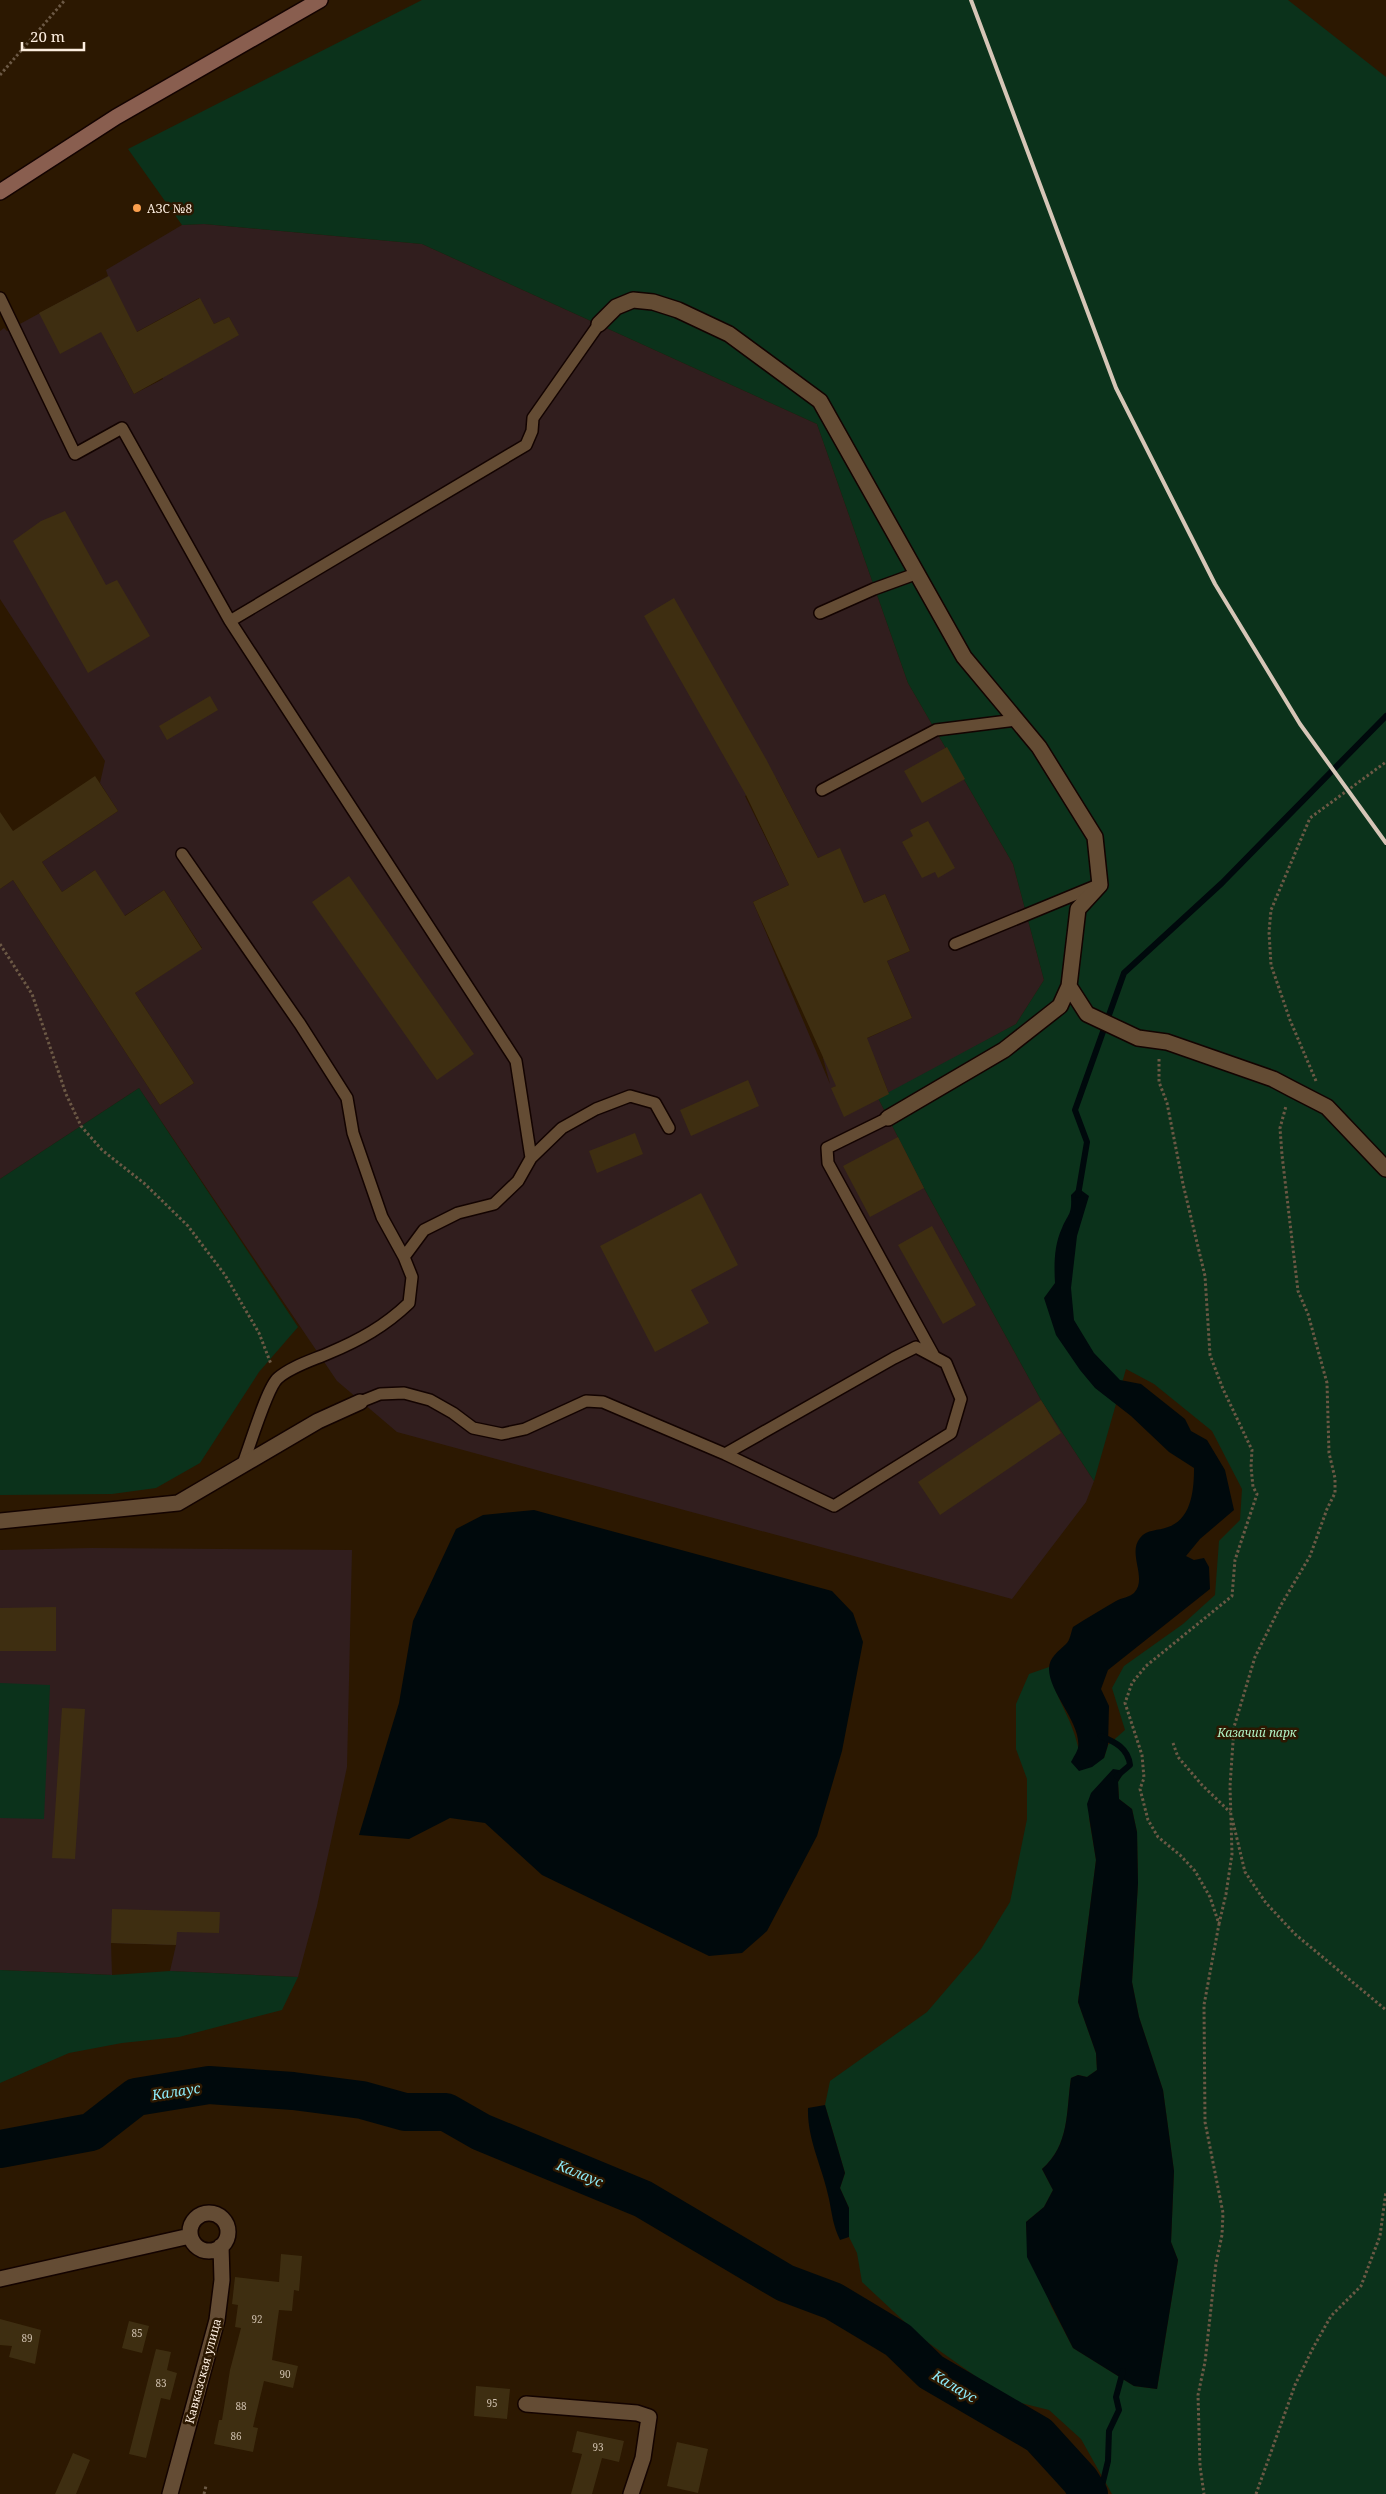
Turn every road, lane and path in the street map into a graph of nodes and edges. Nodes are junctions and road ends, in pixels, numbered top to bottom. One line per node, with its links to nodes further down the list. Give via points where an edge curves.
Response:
1 (66, 0): 3 (path)
2 (320, 0): 4 (main road, via 116,117)
3 (0, 75)
4 (0, 192)
5 (0, 298): 9 (lane, via 75,454 122,428)
6 (599, 324): 7 (street, via 616,307 633,300 678,310 730,334 820,400); 9 (lane, via 533,418 526,445)
7 (918, 573): 8 (lane, via 874,588); 10 (street, via 964,657)
8 (820, 613)
9 (230, 620): 23 (lane, via 516,1061)
10 (1016, 720): 12 (lane, via 936,730); 14 (street, via 1039,747 1095,837)
11 (1386, 762): 20 (path, via 1310,818 1271,910 1271,966)
12 (822, 790)
13 (182, 854): 25 (lane, via 300,1024 347,1098 353,1133 382,1217)
14 (1100, 885): 16 (lane); 17 (street, via 1078,909)
15 (0, 944): 27 (path, via 32,994 66,1094 81,1126 102,1150 145,1184 188,1226 225,1275 259,1332)
16 (955, 944)
17 (1069, 986): 18 (street, via 1086,1014 1138,1038); 21 (street, via 1060,1006 1012,1045)
18 (1158, 1041): 19 (street, via 1273,1079); 34 (path, via 1159,1082 1167,1103 1205,1276 1210,1355 1252,1450 1251,1467 1256,1494 1235,1560 1232,1596 1146,1666 1132,1683 1125,1703 1142,1756 1144,1778 1140,1789 1148,1820 1158,1837 1195,1871 1210,1897)
19 (1292, 1089): 20 (street); 33 (path, via 1280,1128 1282,1155 1298,1291 1308,1314 1327,1383 1329,1453 1335,1493 1310,1556 1280,1605 1248,1678 1234,1728)
20 (1327, 1107): 24 (street)
21 (888, 1118): 26 (lane, via 827,1148 828,1163)
22 (669, 1128): 23 (lane, via 656,1103 630,1096 596,1109 562,1128)
23 (531, 1158): 25 (lane, via 518,1181 494,1204 458,1213 424,1230)
24 (1386, 1169)
25 (404, 1257): 27 (lane, via 412,1277 410,1303 363,1338 300,1365)
26 (934, 1356): 29 (lane, via 916,1348 894,1358); 29 (lane, via 946,1363 961,1399 951,1433 834,1506)
27 (277, 1379): 30 (lane)
28 (360, 1402): 29 (lane, via 380,1394 404,1393 430,1400 473,1428 502,1434 525,1429 586,1401 603,1402); 30 (street, via 318,1421)
29 (725, 1454)
30 (242, 1466): 31 (street, via 178,1503)
31 (0, 1521)
32 (1173, 1743): 33 (path, via 1178,1757)
33 (1230, 1811): 34 (path, via 1232,1854); 35 (path, via 1245,1872 1266,1903 1296,1934)
34 (1219, 1924): 45 (path, via 1204,2005 1205,2122 1223,2213 1198,2395)
35 (1386, 2010)
36 (1386, 2191): 46 (path, via 1380,2236 1362,2286 1331,2316 1313,2348 1295,2385)
37 (190, 2236): 38 (street, via 203,2250); 38 (street, via 192,2224 200,2215 217,2215 227,2229); 39 (street)
38 (221, 2246): 42 (street, Кавказская улица, via 222,2280 217,2320)
39 (0, 2279)
40 (526, 2404): 44 (street, via 638,2413 649,2417 643,2458)
41 (206, 2486): 43 (path)
42 (170, 2494)
43 (204, 2494)
44 (632, 2494)
45 (1204, 2494)
46 (1256, 2494)

